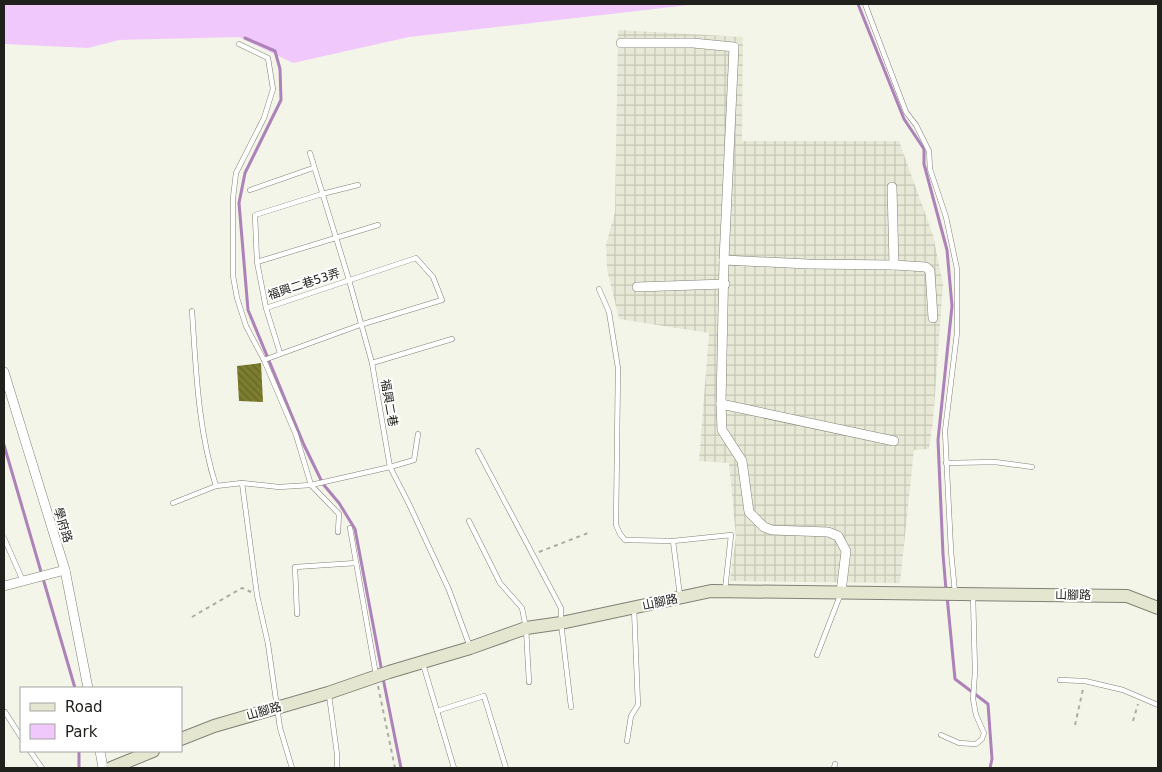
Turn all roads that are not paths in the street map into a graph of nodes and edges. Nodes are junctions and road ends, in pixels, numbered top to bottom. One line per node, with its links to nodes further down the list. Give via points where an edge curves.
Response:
1 (865, 4): 32 (lane, via 906,112 930,151 930,168 946,217 957,269 957,333 945,431)
2 (621, 43): 12 (street, via 693,43 734,47)
3 (239, 44): 25 (lane, via 268,58 273,89 264,118 236,173 232,198 233,276 237,298 246,326)
4 (310, 153): 5 (lane, 福興二巷)
5 (313, 168): 8 (lane); 9 (lane, 福興二巷)
6 (358, 185): 9 (lane)
7 (892, 187): 14 (street)
8 (250, 190)
9 (322, 194): 11 (lane, 福興二巷); 13 (lane, via 255,216)
10 (378, 225): 11 (lane)
11 (335, 238): 13 (lane); 15 (lane, 福興二巷)
12 (724, 260): 14 (street); 16 (street)
13 (257, 262): 19 (lane)
14 (894, 265): 21 (street, via 926,267 930,271)
15 (349, 280): 19 (lane, 福興二巷53弄); 22 (lane, 福興二巷); 22 (lane, 福興二巷53弄, via 416,258 433,277 442,300)
16 (725, 284): 17 (street); 28 (street)
17 (637, 287)
18 (599, 289): 43 (lane, via 609,312 618,368 616,525 625,540)
19 (266, 308): 24 (lane)
20 (192, 312): 37 (lane, via 197,388 208,461)
21 (933, 318)
22 (360, 325): 24 (lane); 26 (lane, 福興二巷)
23 (452, 339): 26 (lane)
24 (280, 353): 25 (lane)
25 (264, 360): 36 (lane, via 296,435)
26 (372, 363): 33 (lane, 福興二巷)
27 (4, 372): 45 (street, 學府路)
28 (721, 404): 30 (street); 49 (street, via 722,430 742,461 749,512 764,527 772,530 828,532 838,536 846,551)
29 (418, 434): 33 (lane, via 414,460)
30 (894, 441)
31 (478, 451): 56 (lane, via 562,608)
32 (946, 463): 34 (lane, via 995,462); 50 (lane)
33 (390, 467): 36 (lane); 58 (lane, 福興二巷, via 449,590)
34 (1032, 467)
35 (242, 482): 36 (lane, via 279,487); 37 (lane); 68 (lane)
36 (311, 485): 41 (lane, via 340,514)
37 (216, 486): 38 (lane)
38 (173, 503)
39 (469, 521): 57 (lane, via 500,583 522,608)
40 (350, 528): 44 (lane)
41 (338, 532)
42 (4, 538): 46 (lane)
43 (672, 541): 48 (lane, via 731,535); 52 (lane)
44 (356, 563): 55 (lane, via 295,566); 61 (lane)
45 (65, 570): 46 (street); 64 (street, 學府路)
46 (23, 581): 47 (street)
47 (4, 586)
48 (724, 591): 49 (main road, 山腳路); 52 (main road, 山腳路)
49 (841, 592): 50 (main road, 山腳路); 59 (lane)
50 (956, 593): 51 (main road, 山腳路)
51 (974, 593): 54 (main road, 山腳路, via 1127,596); 72 (lane, via 974,699 976,715 984,733 976,744 959,743)
52 (680, 598): 53 (main road, 山腳路)
53 (634, 608): 56 (main road, 山腳路); 74 (lane, via 638,705 631,716)
54 (1158, 608)
55 (297, 614)
56 (561, 623): 57 (main road, 山腳路); 67 (lane)
57 (526, 628): 58 (main road, 山腳路); 63 (lane)
58 (470, 648): 60 (main road, 山腳路)
59 (817, 655)
60 (422, 662): 61 (main road, 山腳路); 69 (lane)
61 (382, 674): 65 (main road, 山腳路)
62 (1060, 680): 66 (lane, via 1085,681 1124,690)
63 (529, 682)
64 (88, 687)
65 (328, 693): 68 (main road, 山腳路); 82 (lane)
66 (1158, 705)
67 (571, 707)
68 (276, 708): 73 (main road, 山腳路); 81 (lane)
69 (437, 711): 83 (lane); 84 (lane, via 484,696)
70 (5, 712): 71 (lane)
71 (20, 735)
72 (941, 735)
73 (182, 739)
74 (627, 741)
75 (31, 752): 78 (lane)
76 (100, 752): 79 (street)
77 (150, 752): 80 (main road)
78 (42, 768)
79 (103, 768)
80 (110, 768)
81 (292, 768)
82 (337, 768)
83 (454, 768)
84 (506, 768)

